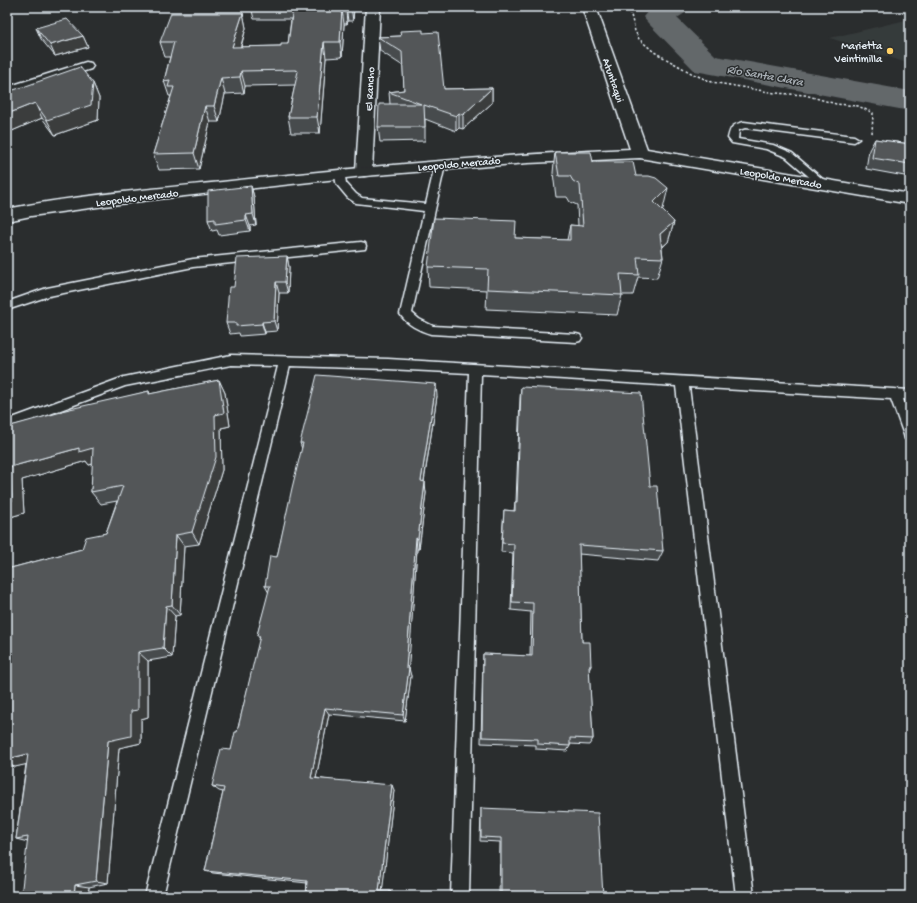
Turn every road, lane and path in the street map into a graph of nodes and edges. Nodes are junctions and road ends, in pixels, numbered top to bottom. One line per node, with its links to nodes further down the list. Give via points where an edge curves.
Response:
1 (373, 7): 10 (street, El Rancho)
2 (590, 7): 8 (street, Atuntaqui)
3 (629, 7): 6 (path, via 639,39 654,52 693,74 718,83 775,93 805,95 867,109 873,113)
4 (86, 66): 5 (street)
5 (7, 92)
6 (872, 137)
7 (854, 139): 12 (lane, via 744,125 735,128 735,141 782,151)
8 (640, 153): 9 (street, Leopoldo Mercado); 12 (street, Leopoldo Mercado)
9 (440, 165): 10 (street, Leopoldo Mercado); 14 (lane)
10 (364, 171): 11 (street, Leopoldo Mercado)
11 (341, 173): 14 (lane, via 341,184 360,201); 15 (street, Leopoldo Mercado, via 149,195)
12 (823, 184): 13 (street, Leopoldo Mercado)
13 (910, 199)
14 (430, 208): 18 (lane, via 406,314 431,330)
15 (7, 215)
16 (361, 246): 17 (lane, via 193,263 47,292)
17 (7, 306)
18 (576, 338)
19 (285, 361): 20 (lane); 24 (lane, via 231,360 124,382); 26 (lane)
20 (475, 369): 21 (lane); 27 (lane)
21 (682, 381): 22 (lane); 28 (lane)
22 (895, 394): 23 (lane); 25 (lane)
23 (910, 395)
24 (7, 425)
25 (910, 435)
26 (154, 896)
27 (460, 896)
28 (745, 896)

